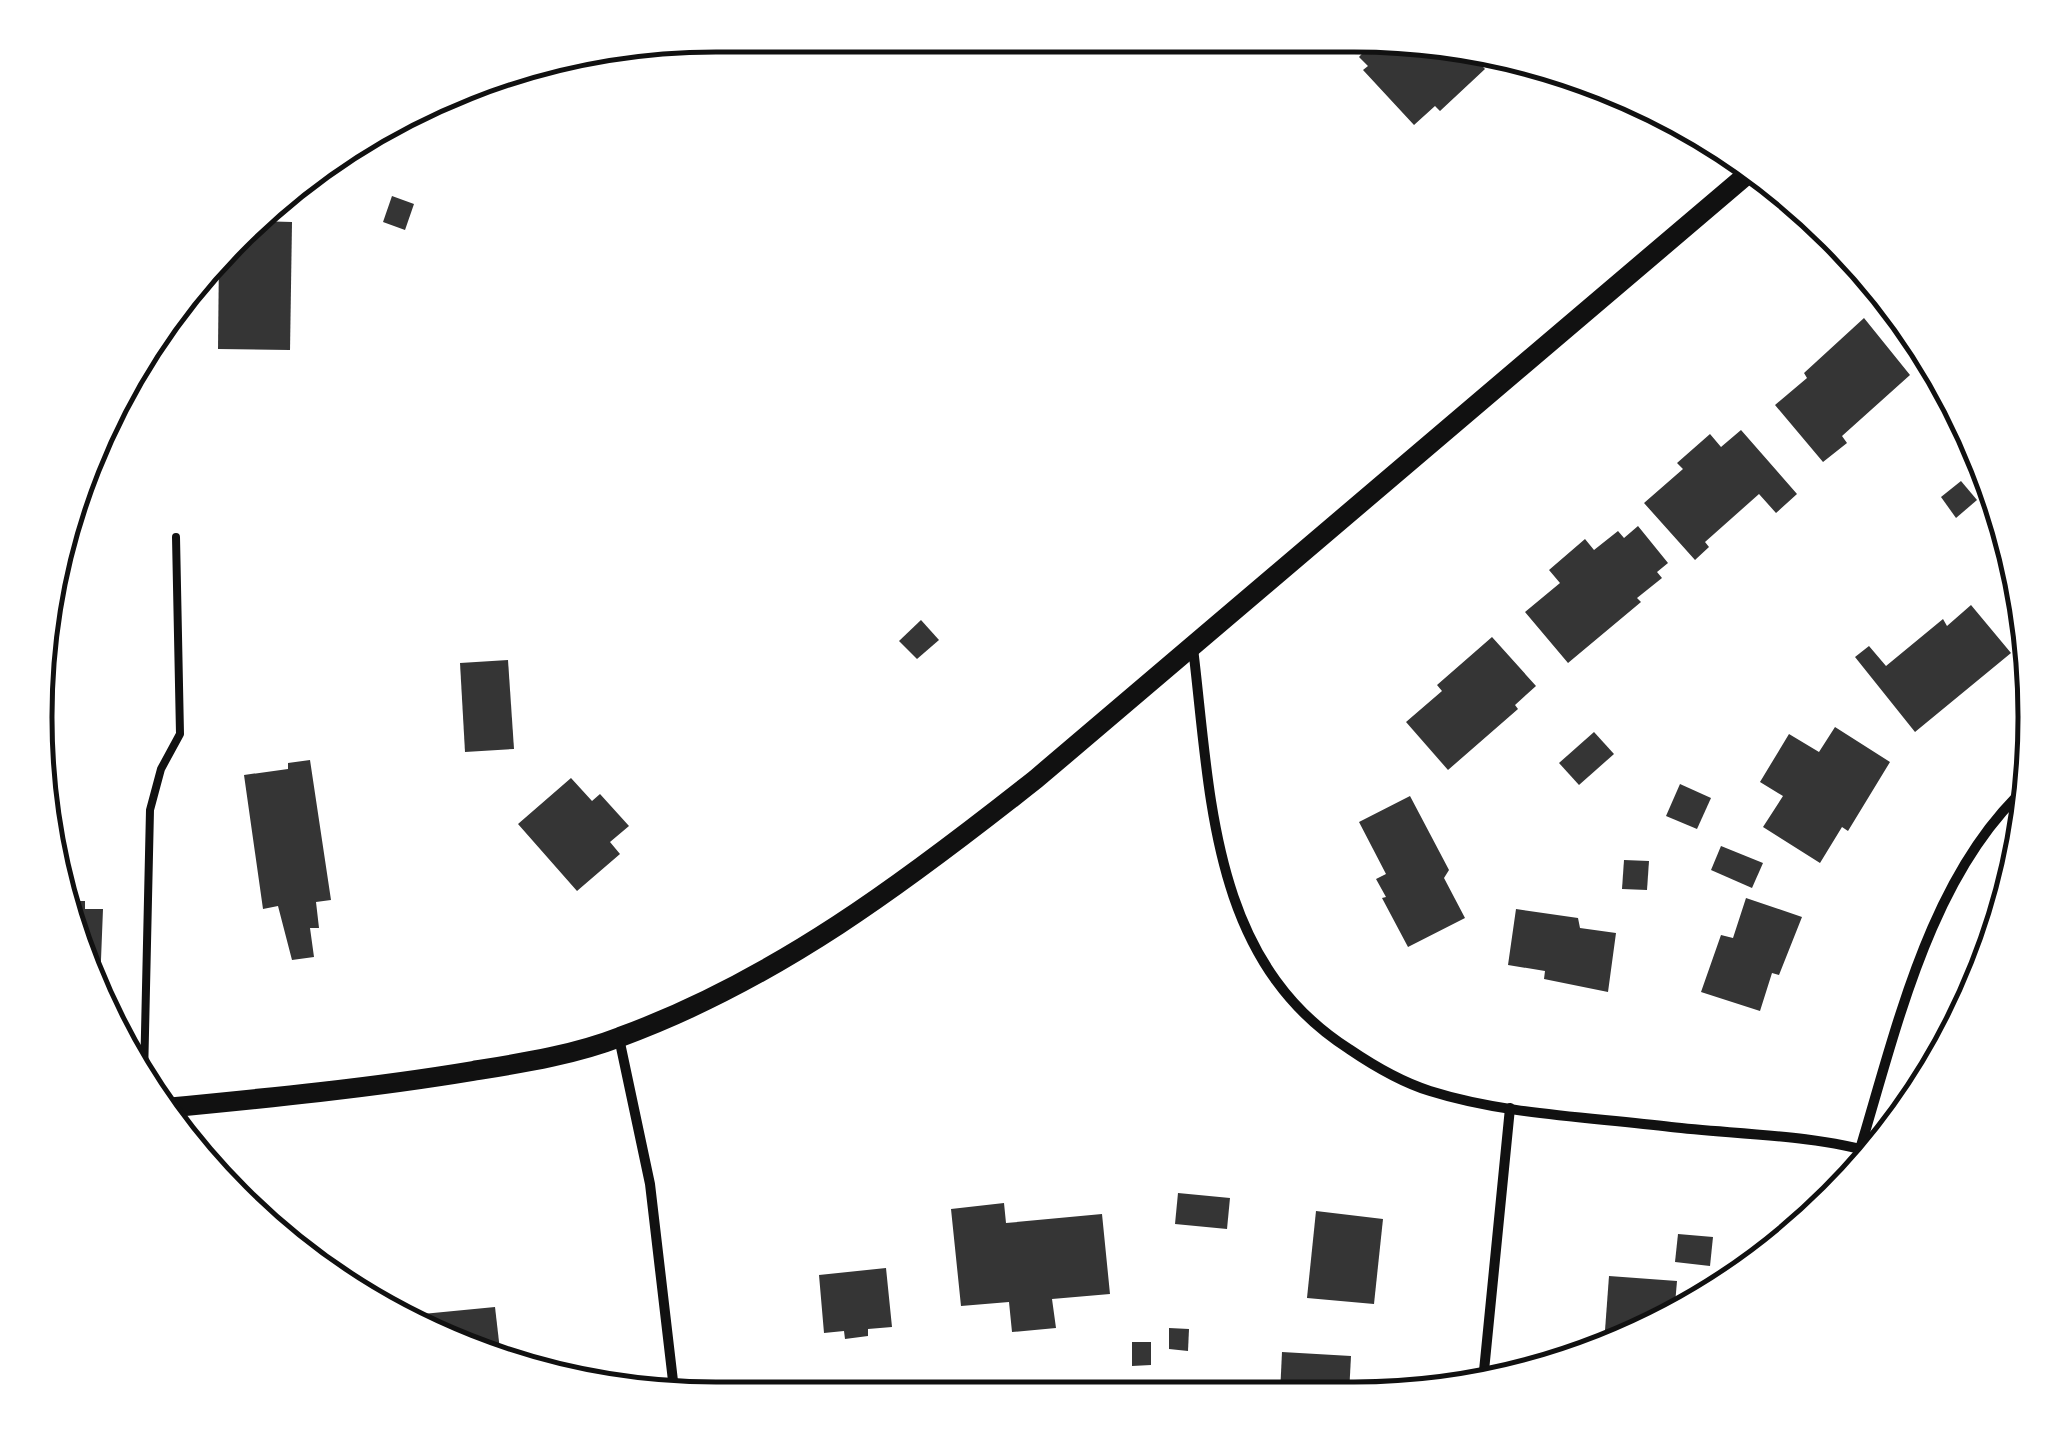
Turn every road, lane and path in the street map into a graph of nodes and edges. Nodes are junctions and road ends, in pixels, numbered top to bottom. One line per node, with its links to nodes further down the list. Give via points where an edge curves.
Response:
1 (1742, 179): 3 (main road)
2 (176, 537): 6 (lane, via 180,734 150,810)
3 (1193, 647): 5 (main road, via 934,860 846,922 764,972); 8 (street, via 1228,881 1251,946 1279,990 1317,1029 1378,1068 1429,1091)
4 (2012, 805): 9 (street, via 1978,843 1915,969)
5 (619, 1038): 7 (main road, via 393,1085); 12 (street, via 650,1184)
6 (145, 1053)
7 (179, 1107)
8 (1510, 1108): 10 (street); 11 (street)
9 (1861, 1145)
10 (1858, 1149)
11 (1484, 1369)
12 (672, 1380)

